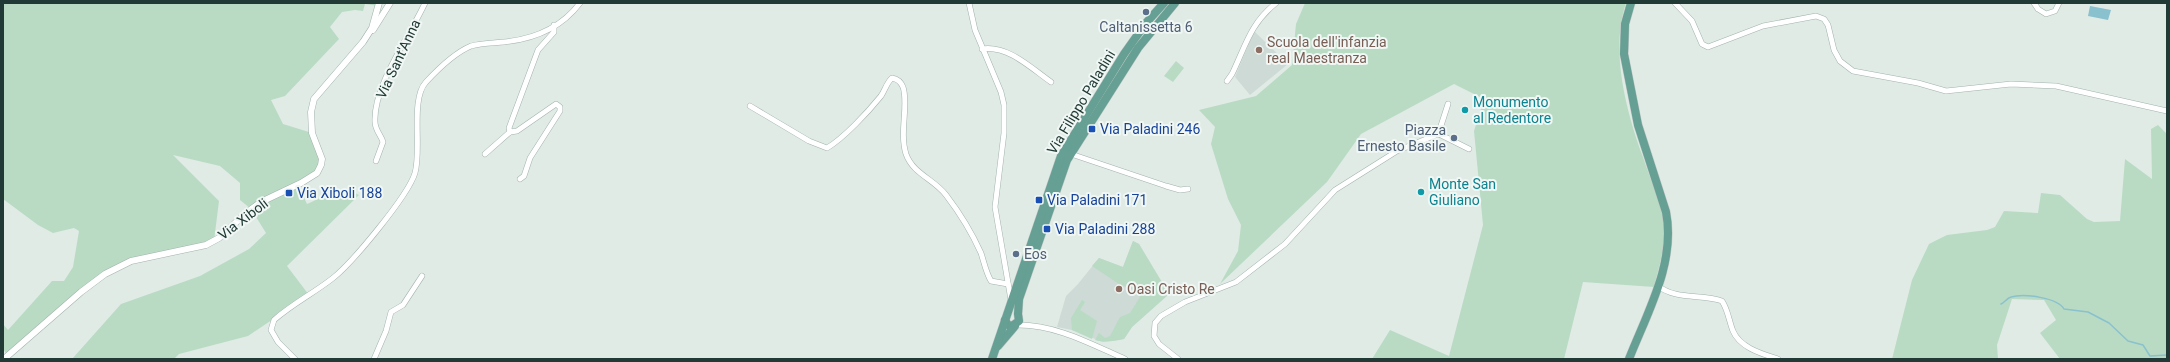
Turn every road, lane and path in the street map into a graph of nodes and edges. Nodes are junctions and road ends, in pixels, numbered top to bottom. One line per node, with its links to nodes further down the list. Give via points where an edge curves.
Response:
1 (379, 3): 14 (street, Via Xiboli)
2 (390, 3): 14 (street)
3 (425, 3): 26 (street, Via Sant'Anna, via 388,74 377,103 375,123 383,142)
4 (580, 3): 13 (street, via 571,14)
5 (969, 3): 15 (street)
6 (1164, 3): 32 (main road, Via Filippo Paladini, via 1124,54 1061,156)
7 (1175, 3): 25 (main road, Via Filippo Paladini, via 1138,48)
8 (1276, 3): 16 (street, via 1252,28)
9 (1631, 3): 31 (main road, via 1624,35 1625,61 1638,125 1668,221 1667,246)
10 (1675, 3): 20 (street, via 1692,21 1702,44 1708,47 1763,26 1816,16 1824,19 1828,25 1834,50 1840,61 1853,71 1946,91 2011,84 2056,86)
11 (2034, 3): 12 (street, via 2042,12 2048,14 2055,11)
12 (2059, 3)
13 (554, 26): 21 (street, via 554,32 542,43 529,70); 39 (street, via 540,35 472,46 454,56 425,83 418,102 419,154 415,175 400,200 379,228 335,277 274,320 271,330 278,342)
14 (368, 35): 38 (street, Via Xiboli, via 314,99 311,112 312,133 322,159 317,173 261,202 219,238 206,245 131,261 105,274)
15 (982, 49): 17 (street, via 1006,51); 30 (street, via 1001,92 1004,106 1004,133 995,207)
16 (1227, 81)
17 (1051, 82)
18 (1448, 104): 22 (street)
19 (750, 106): 30 (street, via 809,141 827,148 872,106 882,95 889,80 892,78 900,81 904,90 904,144 908,160 947,196 980,251 991,281)
20 (2167, 111)
21 (510, 132): 24 (street); 27 (street, via 516,131 556,104 560,108)
22 (1437, 135): 23 (street); 42 (street, via 1397,151 1335,190 1285,244 1242,278 1222,289 1185,302 1161,316 1155,323 1154,336 1159,344)
23 (1469, 149)
24 (485, 154)
25 (1071, 154): 28 (street, via 1166,186 1180,190); 33 (main road, Via Filippo Paladini, via 1019,300)
26 (376, 161)
27 (520, 180)
28 (1188, 189)
29 (422, 276): 40 (street, via 403,305 391,312)
30 (1008, 284): 32 (street)
31 (1658, 286): 43 (main road); 44 (street, via 1670,293 1722,301 1733,332 1743,344)
32 (1011, 300): 33 (street); 34 (main road, Via Filippo Paladini)
33 (1018, 314): 34 (main road, via 1012,312); 35 (main road, via 1019,321); 36 (street)
34 (1006, 318): 35 (main road, via 1010,326); 37 (main road, Via Filippo Paladini)
35 (1016, 325): 36 (street); 37 (main road)
36 (1032, 325): 41 (street, via 1069,335)
37 (993, 355)
38 (4, 359)
39 (295, 359)
40 (374, 359)
41 (1125, 359)
42 (1178, 359)
43 (1629, 359)
44 (1778, 359)

